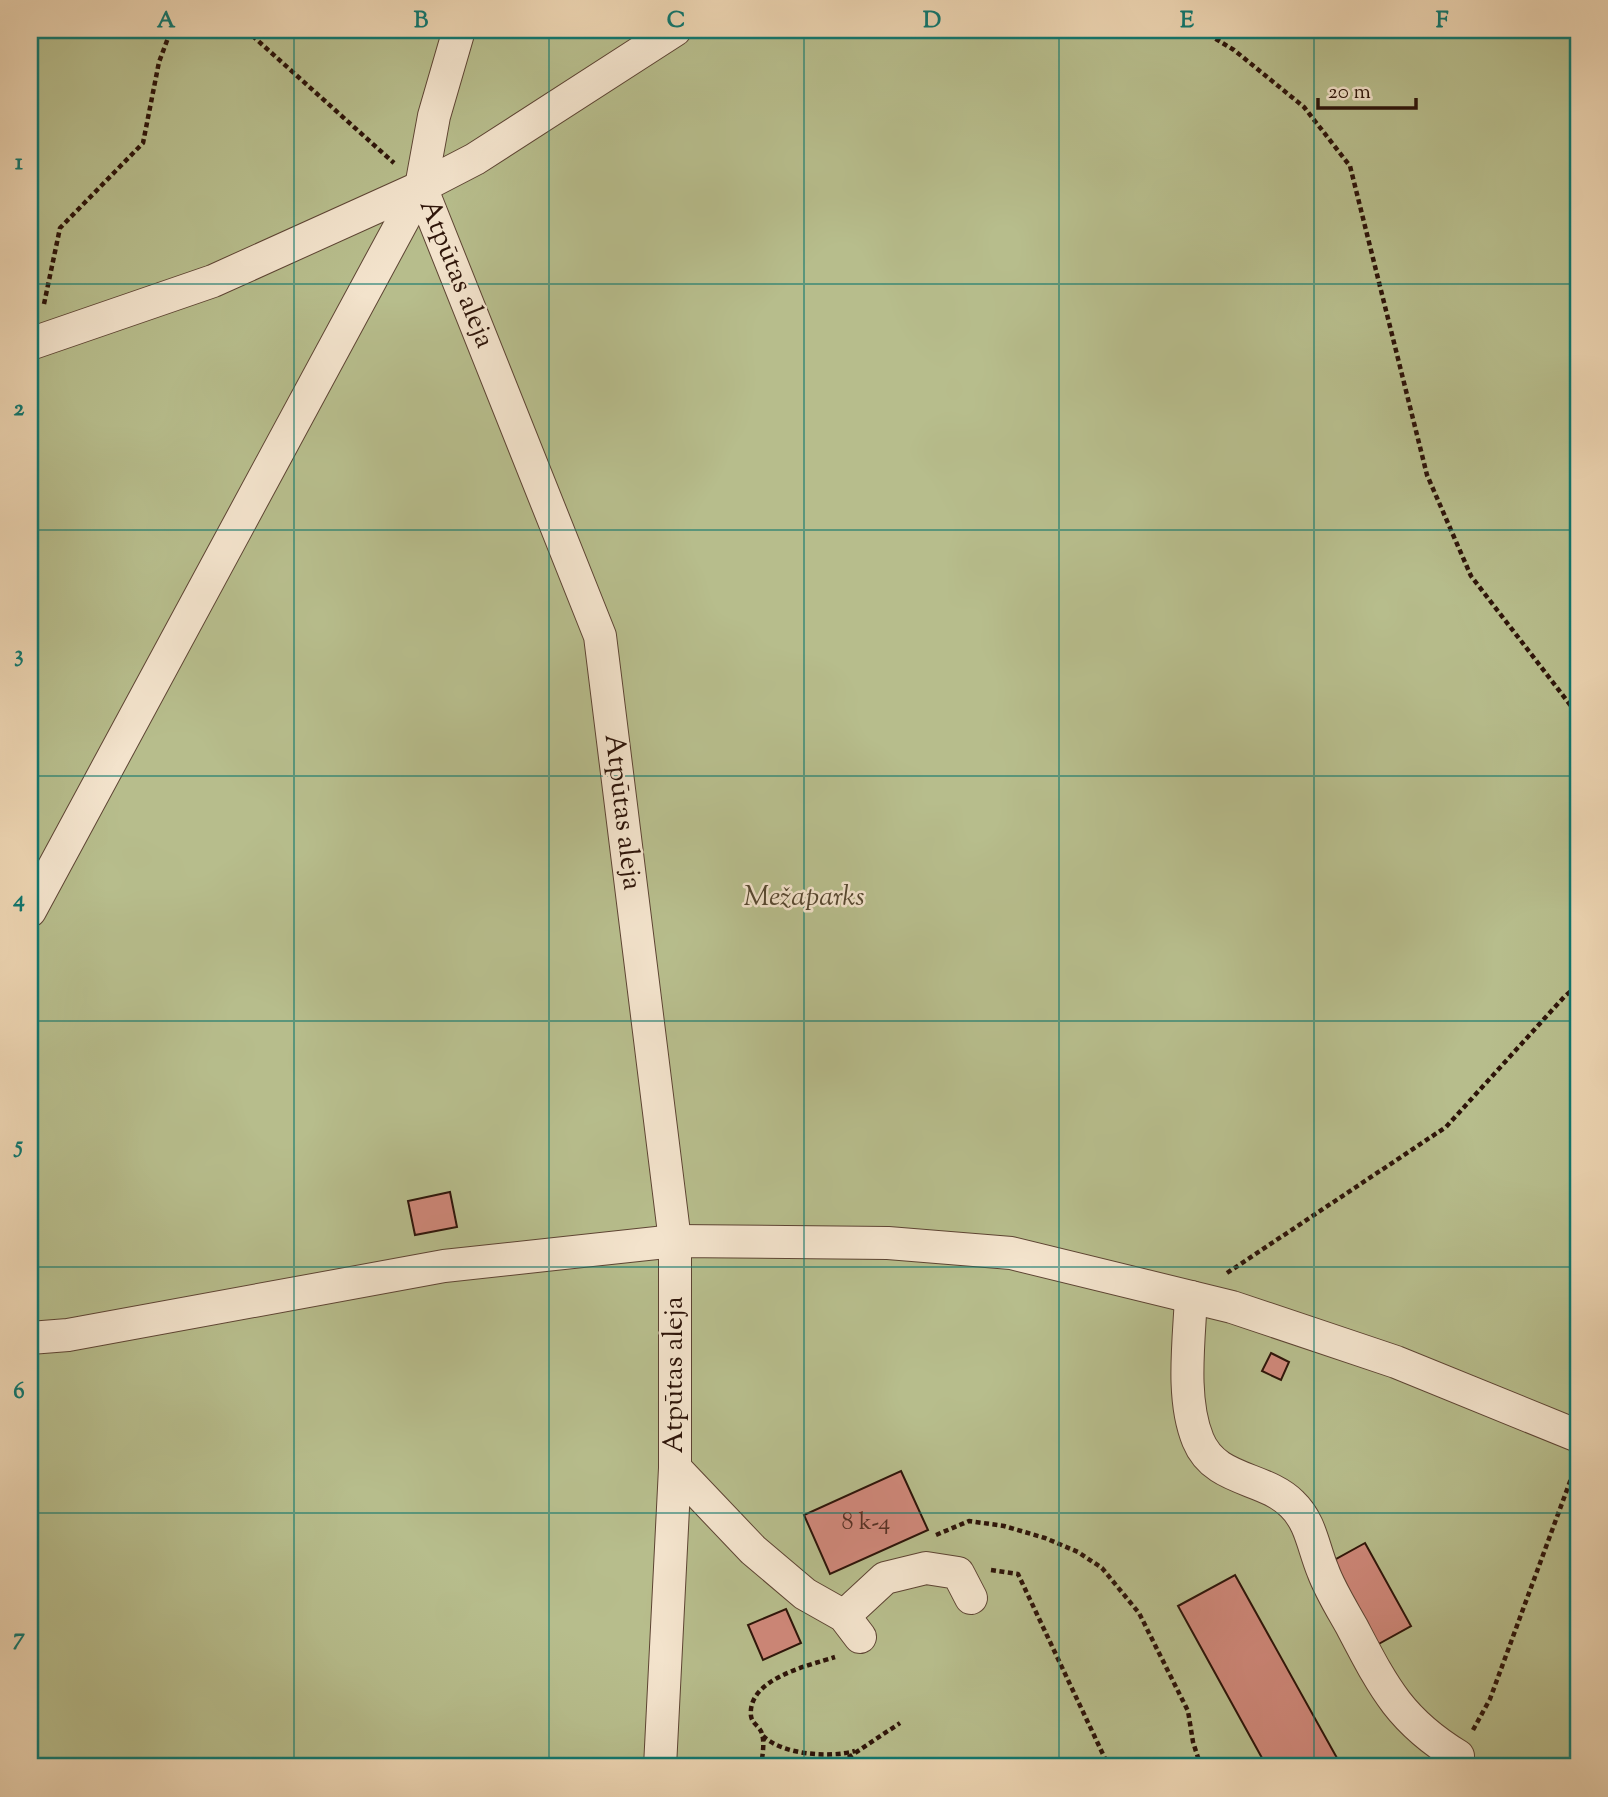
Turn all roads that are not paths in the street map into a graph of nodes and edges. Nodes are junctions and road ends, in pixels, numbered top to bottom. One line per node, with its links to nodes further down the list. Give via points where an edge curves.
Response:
1 (459, 30): 3 (street)
2 (675, 30): 3 (street, Atpūtas aleja, via 475,159)
3 (421, 187): 4 (street, via 213,281); 5 (street); 6 (street, Atpūtas aleja, via 600,636)
4 (33, 344)
5 (30, 911)
6 (675, 1241): 7 (street, via 888,1243 1011,1253); 8 (street, via 444,1266 68,1335); 10 (street, Atpūtas aleja)
7 (1191, 1297): 9 (street, via 1396,1362); 12 (street, via 1189,1407 1205,1453 1227,1472 1292,1503 1304,1519 1323,1572 1384,1689 1416,1727)
8 (30, 1338)
9 (1578, 1436)
10 (675, 1468): 11 (street, via 752,1550 849,1636 885,1578 926,1568); 13 (street, Atpūtas aleja)
11 (965, 1586)
12 (1458, 1756)
13 (660, 1767)

